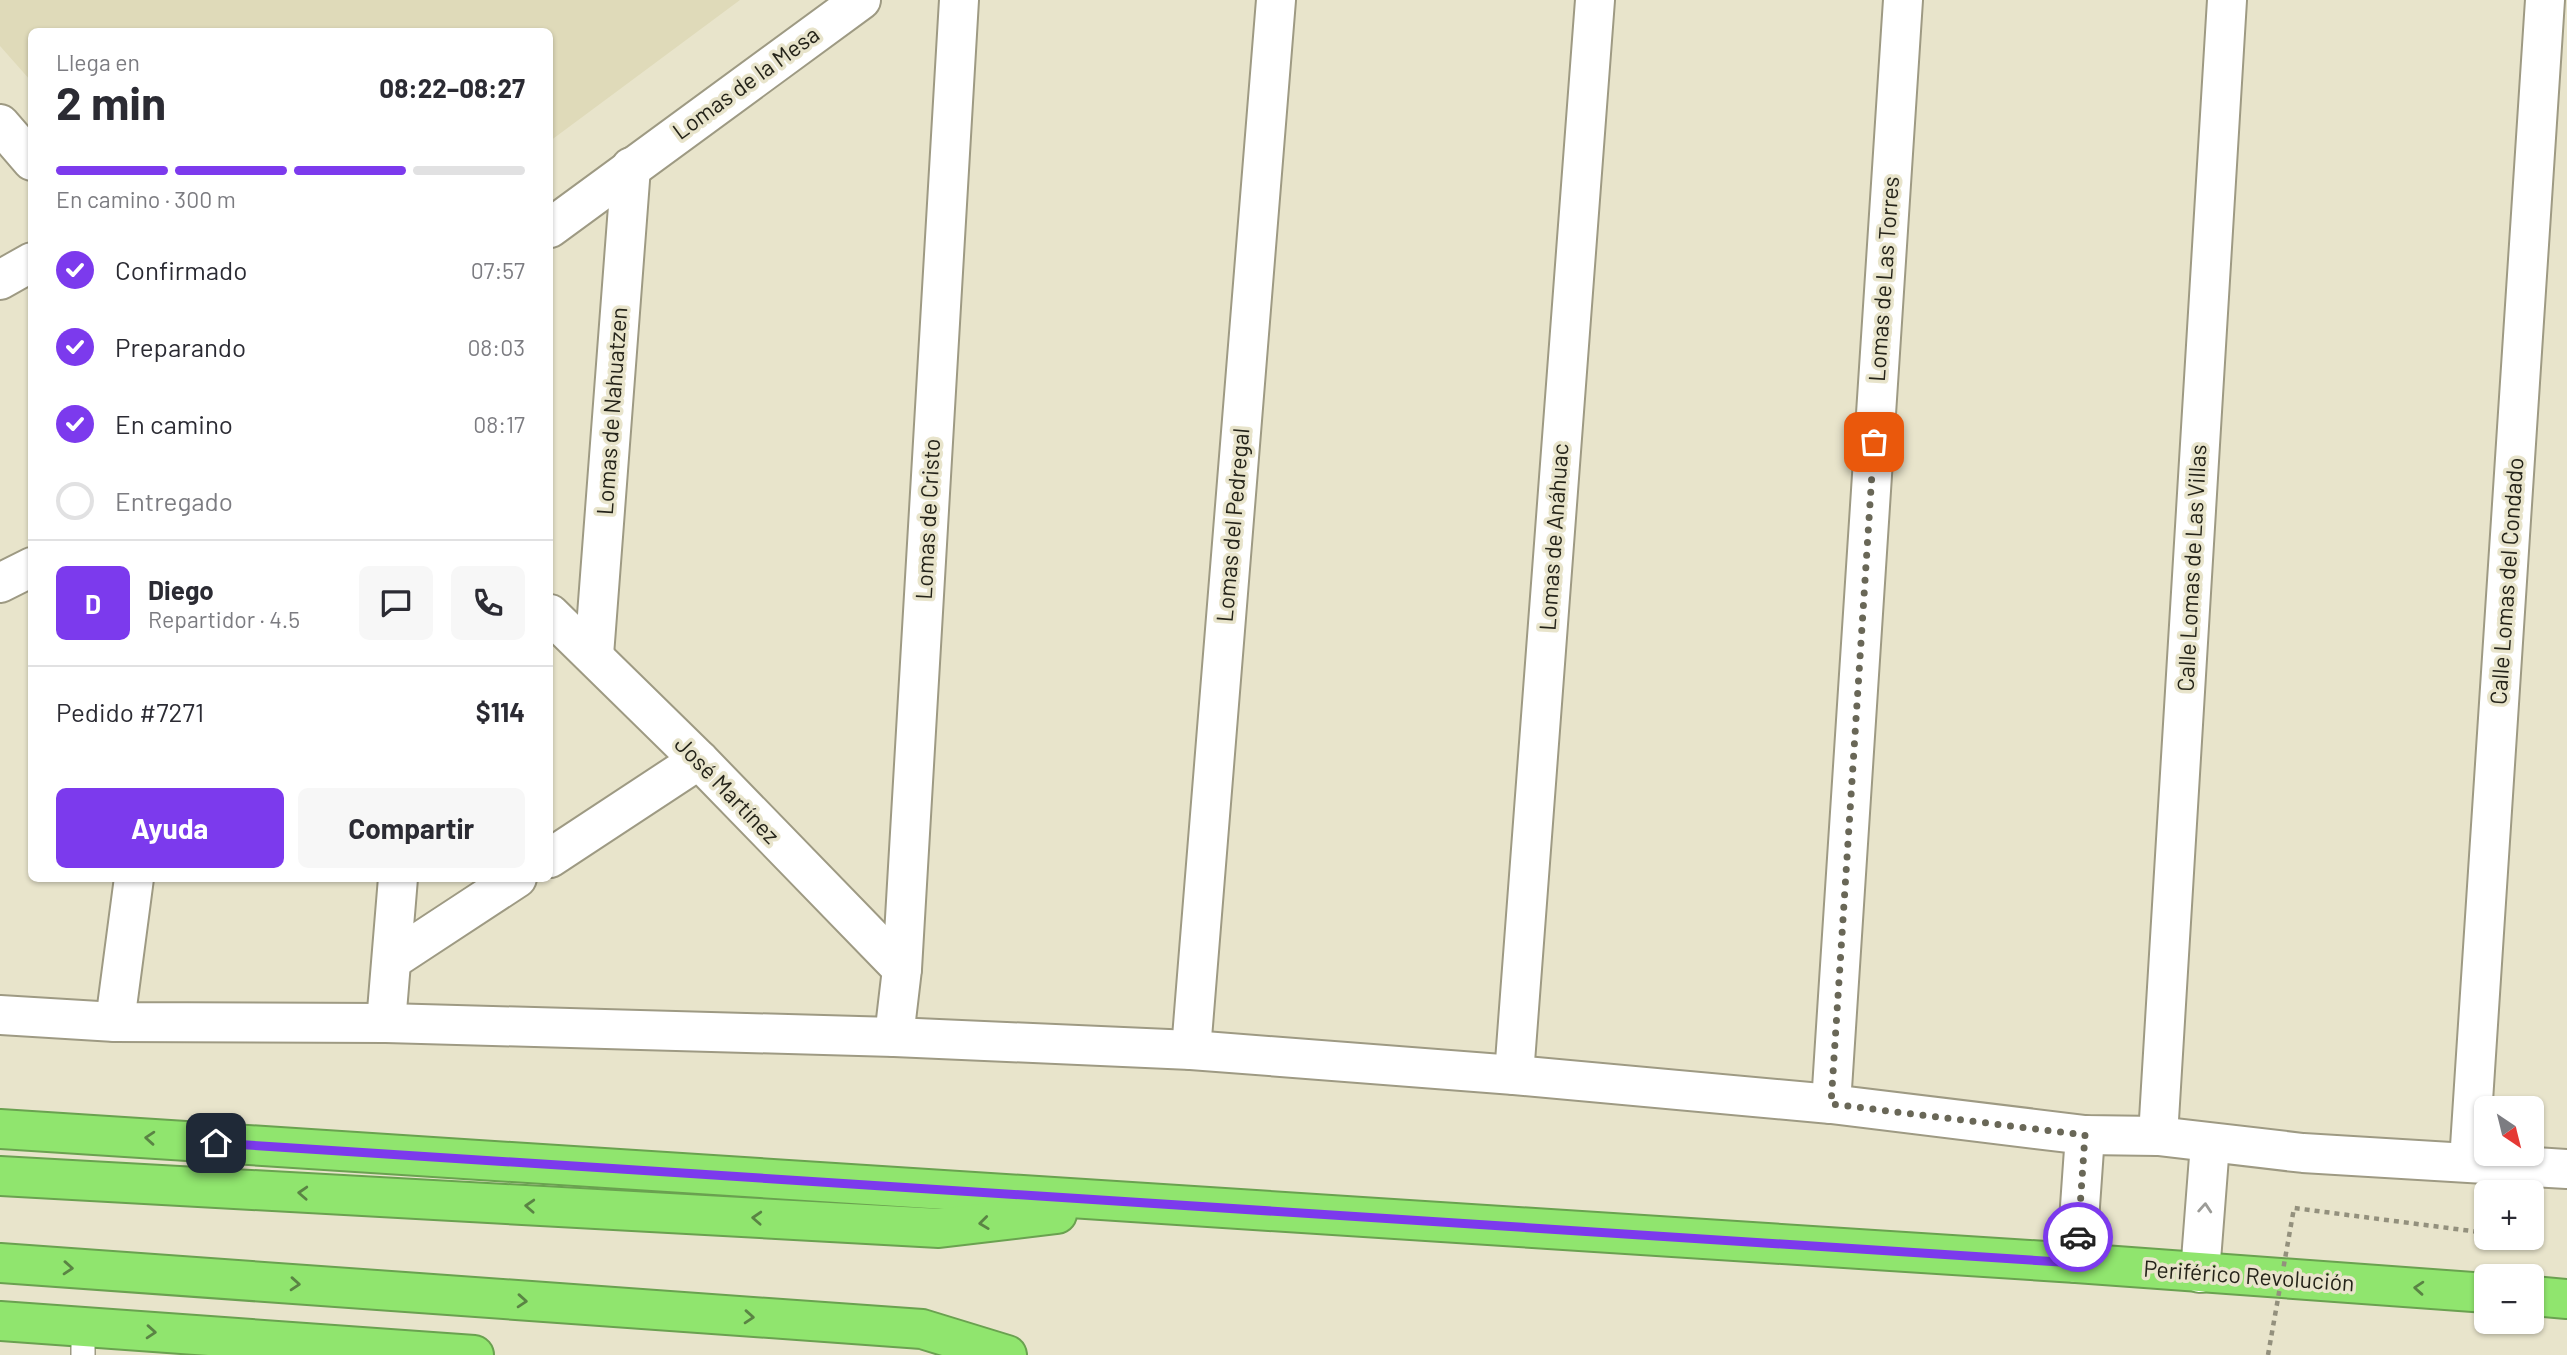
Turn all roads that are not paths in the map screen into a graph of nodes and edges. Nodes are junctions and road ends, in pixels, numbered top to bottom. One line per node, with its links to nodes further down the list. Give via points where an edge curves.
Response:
1 (861, 0): 10 (street, Lomas de la Mesa)
2 (959, 0): 24 (street, Lomas de Cristo)
3 (1276, 0): 29 (street, Lomas del Pedregal)
4 (1595, 0): 30 (street, Lomas de Anáhuac)
5 (1903, 0): 31 (street, Lomas de Las Torres)
6 (2227, 0): 34 (street, Calle Lomas de Las Villas)
7 (2545, 0): 36 (street, Calle Lomas del Condado)
8 (0, 124): 9 (street)
9 (28, 156)
10 (631, 167): 11 (street, Lomas de la Mesa); 17 (street, Lomas de Nahuatzen)
11 (553, 226)
12 (28, 264): 13 (street)
13 (0, 280)
14 (28, 569): 15 (street)
15 (0, 583)
16 (553, 617): 17 (street, José Martínez)
17 (594, 655): 18 (street, José Martínez)
18 (699, 760): 19 (street); 24 (street, José Martínez)
19 (553, 856)
20 (133, 882): 26 (street)
21 (398, 882): 23 (street)
22 (511, 882): 23 (street)
23 (392, 960): 27 (street)
24 (902, 969): 28 (street, Lomas de Cristo)
25 (0, 1015): 26 (street)
26 (115, 1022): 27 (street)
27 (386, 1023): 28 (street)
28 (894, 1037): 29 (street)
29 (1191, 1050): 30 (street)
30 (1514, 1075): 31 (street)
31 (1831, 1104): 33 (street)
32 (0, 1129): 39 (highway, Periférico Revolución, one-way to 32)
33 (2085, 1135): 34 (street); 41 (street)
34 (2158, 1136): 35 (street)
35 (2210, 1144): 36 (street); 42 (street, one-way to 35)
36 (2469, 1162): 37 (street)
37 (2567, 1169)
38 (0, 1176): 39 (highway, one-way to 38, via 939,1228)
39 (1149, 1203): 41 (highway, Periférico Revolución)
40 (0, 1263): 50 (highway, one-way to 50, via 922,1329)
41 (2076, 1263): 42 (highway, Periférico Revolución)
42 (2200, 1273): 43 (highway, Periférico Revolución, one-way to 42)
43 (2474, 1292)
44 (2544, 1297): 45 (highway)
45 (2567, 1299)
46 (0, 1321): 47 (highway)
47 (83, 1341): 48 (highway, one-way to 48)
48 (295, 1349): 49 (highway)
49 (474, 1355)
50 (1007, 1355)

